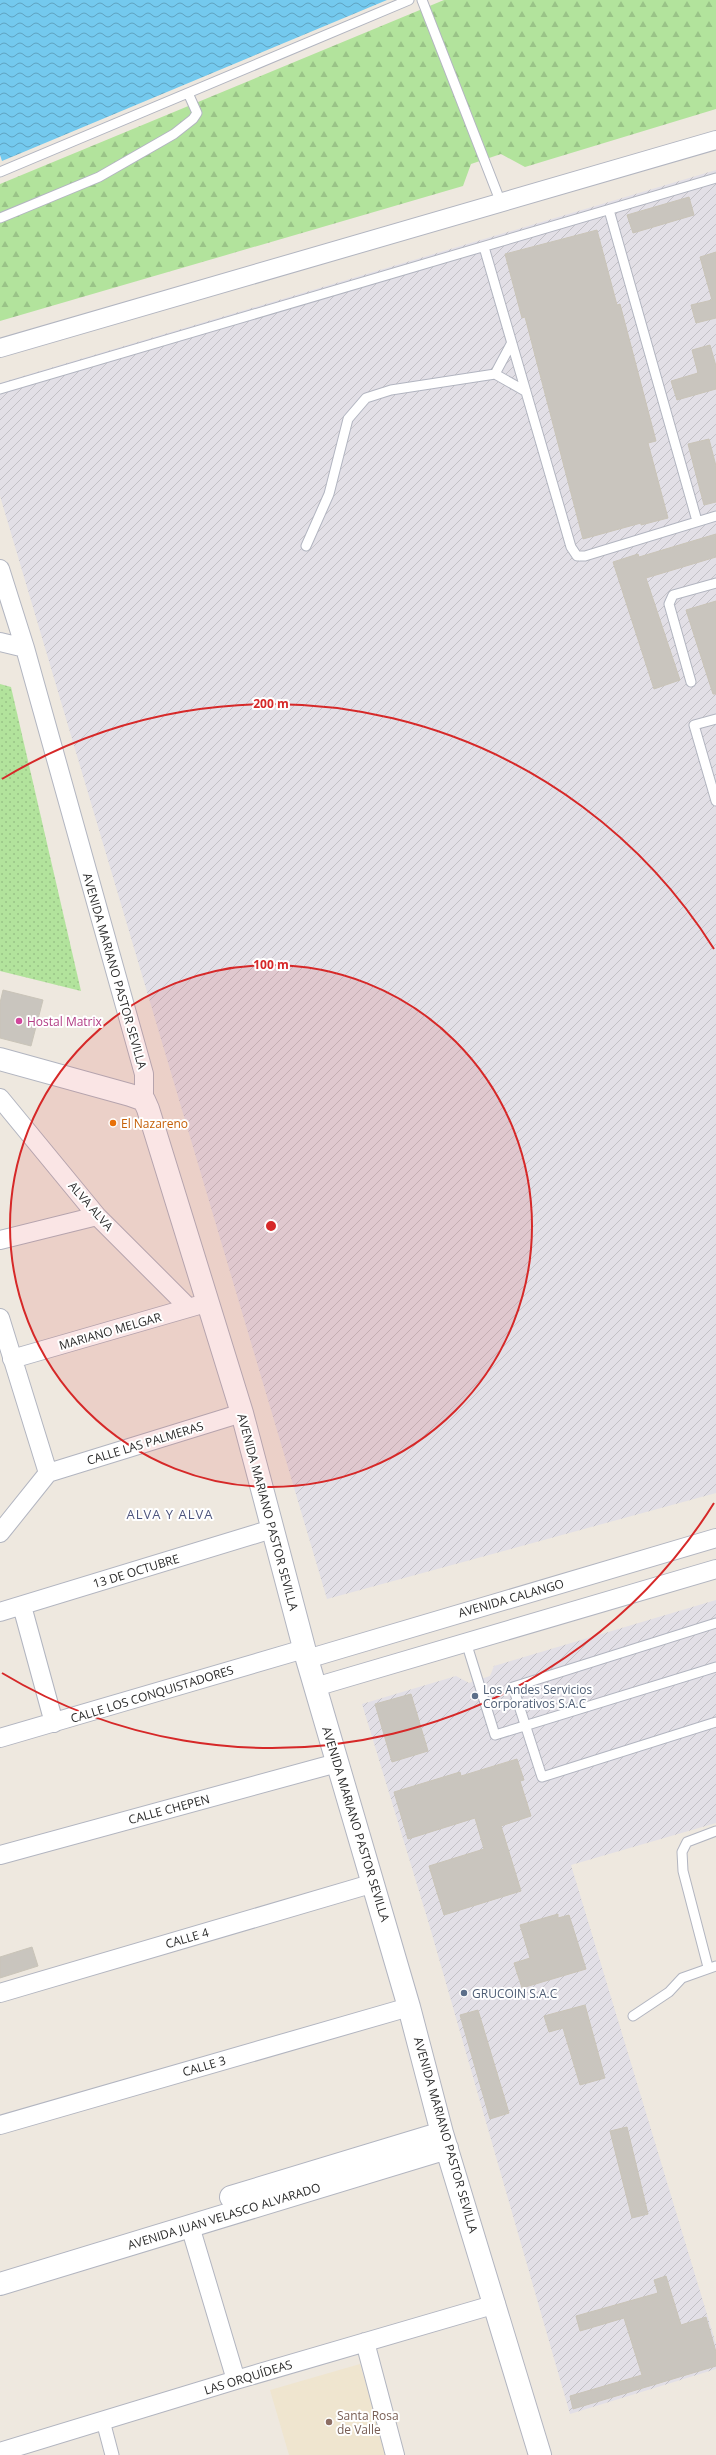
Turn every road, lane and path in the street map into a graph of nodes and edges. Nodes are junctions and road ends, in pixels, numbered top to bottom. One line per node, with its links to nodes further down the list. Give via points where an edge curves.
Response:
1 (409, 0): 3 (lane)
2 (422, 0): 7 (lane)
3 (188, 93): 5 (lane); 9 (lane, via 196,113 193,120 174,134 99,177)
4 (716, 140): 7 (street)
5 (0, 172)
6 (716, 178): 8 (lane)
7 (501, 203): 12 (street)
8 (609, 210): 10 (lane); 17 (lane)
9 (0, 218)
10 (484, 246): 11 (lane); 14 (lane)
11 (512, 344): 13 (lane); 15 (lane)
12 (0, 348)
13 (496, 374): 15 (lane); 18 (lane, via 392,390 366,398 348,419 329,494)
14 (0, 389)
15 (525, 391): 17 (lane, via 571,547 577,556 585,556)
16 (716, 516): 17 (lane)
17 (697, 521)
18 (306, 546)
19 (0, 569): 22 (street, AVENIDA MARIANO PASTOR SEVILLA)
20 (716, 583): 23 (lane, via 670,598 669,604)
21 (0, 642): 22 (street)
22 (24, 648): 28 (street, AVENIDA MARIANO PASTOR SEVILLA, via 144,1074)
23 (691, 682)
24 (716, 719): 25 (lane, via 694,725)
25 (716, 801)
26 (0, 1059): 28 (street)
27 (0, 1098): 29 (street, ALVA ALVA)
28 (144, 1100): 31 (street, AVENIDA MARIANO PASTOR SEVILLA, via 155,1128)
29 (98, 1216): 30 (street); 31 (street, ALVA ALVA)
30 (0, 1240)
31 (198, 1305): 33 (street, MARIANO MELGAR); 34 (street, AVENIDA MARIANO PASTOR SEVILLA)
32 (0, 1318): 33 (street)
33 (12, 1359): 35 (street)
34 (242, 1413): 35 (street, CALLE LAS PALMERAS); 36 (street, AVENIDA MARIANO PASTOR SEVILLA)
35 (48, 1473): 37 (street)
36 (272, 1529): 40 (street, 13 DE OCTUBRE); 44 (street, AVENIDA MARIANO PASTOR SEVILLA)
37 (0, 1533)
38 (716, 1538): 44 (street, AVENIDA CALANGO)
39 (716, 1569): 43 (street)
40 (22, 1606): 41 (street, 13 DE OCTUBRE); 48 (street)
41 (0, 1612)
42 (716, 1623): 49 (lane, via 514,1687)
43 (466, 1642): 46 (street); 49 (lane, via 495,1735)
44 (305, 1654): 46 (street, AVENIDA MARIANO PASTOR SEVILLA); 48 (street, CALLE LOS CONQUISTADORES)
45 (716, 1667): 49 (lane)
46 (315, 1686): 51 (street, AVENIDA MARIANO PASTOR SEVILLA)
47 (716, 1722): 49 (lane, via 542,1776)
48 (54, 1723): 50 (street, CALLE LOS CONQUISTADORES)
49 (526, 1726)
50 (0, 1738)
51 (337, 1763): 53 (street, CALLE CHEPEN); 54 (street, AVENIDA MARIANO PASTOR SEVILLA)
52 (716, 1831): 55 (lane, via 687,1842 682,1852 683,1871)
53 (0, 1856)
54 (374, 1884): 56 (street, CALLE 4); 57 (street, AVENIDA MARIANO PASTOR SEVILLA)
55 (712, 1967): 58 (lane, via 682,1978 669,1992)
56 (0, 1993)
57 (409, 2007): 59 (street, CALLE 3); 60 (street, AVENIDA MARIANO PASTOR SEVILLA)
58 (633, 2016)
59 (0, 2125)
60 (445, 2140): 61 (street, AVENIDA JUAN VELASCO ALVARADO); 62 (street, AVENIDA JUAN VELASCO ALVARADO); 64 (street, AVENIDA MARIANO PASTOR SEVILLA)
61 (190, 2226): 63 (street, AVENIDA JUAN VELASCO ALVARADO); 66 (street)
62 (0, 2268)
63 (0, 2284)
64 (496, 2304): 65 (street, LAS ORQUÍDEAS); 71 (street, AVENIDA MARIANO PASTOR SEVILLA)
65 (365, 2342): 66 (street, LAS ORQUÍDEAS); 70 (street)
66 (236, 2380): 67 (street, LAS ORQUÍDEAS)
67 (103, 2421): 68 (street, LAS ORQUÍDEAS); 69 (street)
68 (0, 2452)
69 (112, 2455)
70 (395, 2455)
71 (540, 2455)

